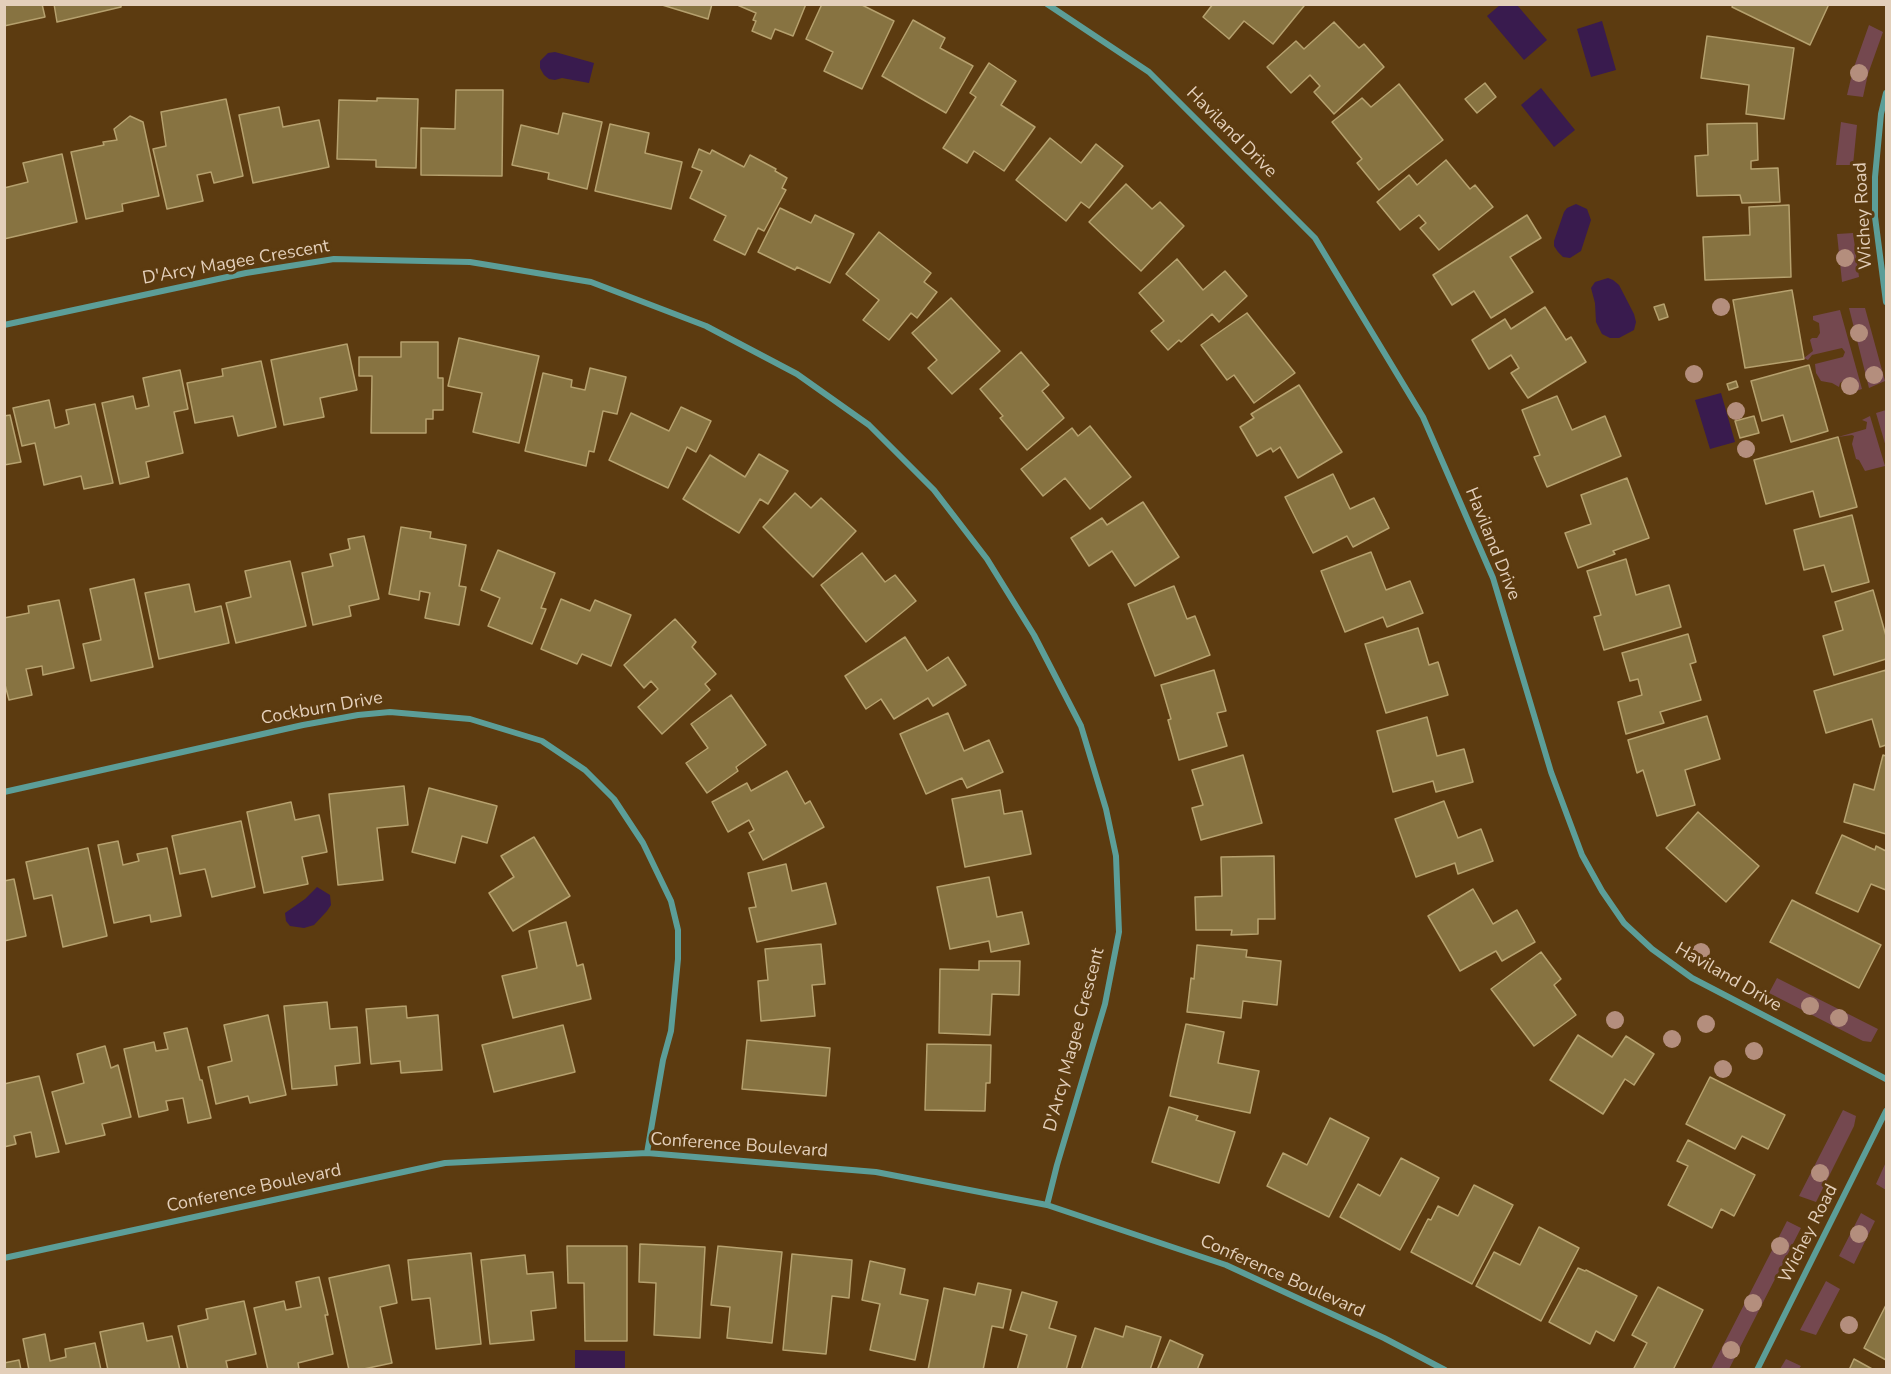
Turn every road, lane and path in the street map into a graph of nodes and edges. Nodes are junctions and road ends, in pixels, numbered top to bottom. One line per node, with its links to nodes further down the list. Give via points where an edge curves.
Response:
1 (1047, 4): 6 (street, Haviland Drive, via 1149,72 1315,238 1423,417 1493,578 1551,772 1582,855 1624,923 1692,978)
2 (1887, 93): 3 (street, Wichey Road, via 1881,114 1875,217)
3 (1887, 302)
4 (4, 325): 9 (street, D'Arcy Magee Crescent, via 246,273 334,259 470,261 591,282 706,326 797,374 869,424 933,490 987,559 1034,635 1081,726 1106,809 1116,856 1119,932 1104,1004)
5 (4, 792): 8 (street, Cockburn Drive, via 358,715 390,712 470,719 542,741 585,770 614,799 643,843 671,901 678,930 675,991)
6 (1887, 1079)
7 (1887, 1111): 12 (street, Wichey Road)
8 (647, 1153): 9 (street, Conference Boulevard, via 876,1172); 10 (street, Conference Boulevard, via 445,1163)
9 (1047, 1205): 11 (street, Conference Boulevard, via 1226,1265)
10 (4, 1258)
11 (1445, 1370)
12 (1757, 1370)

